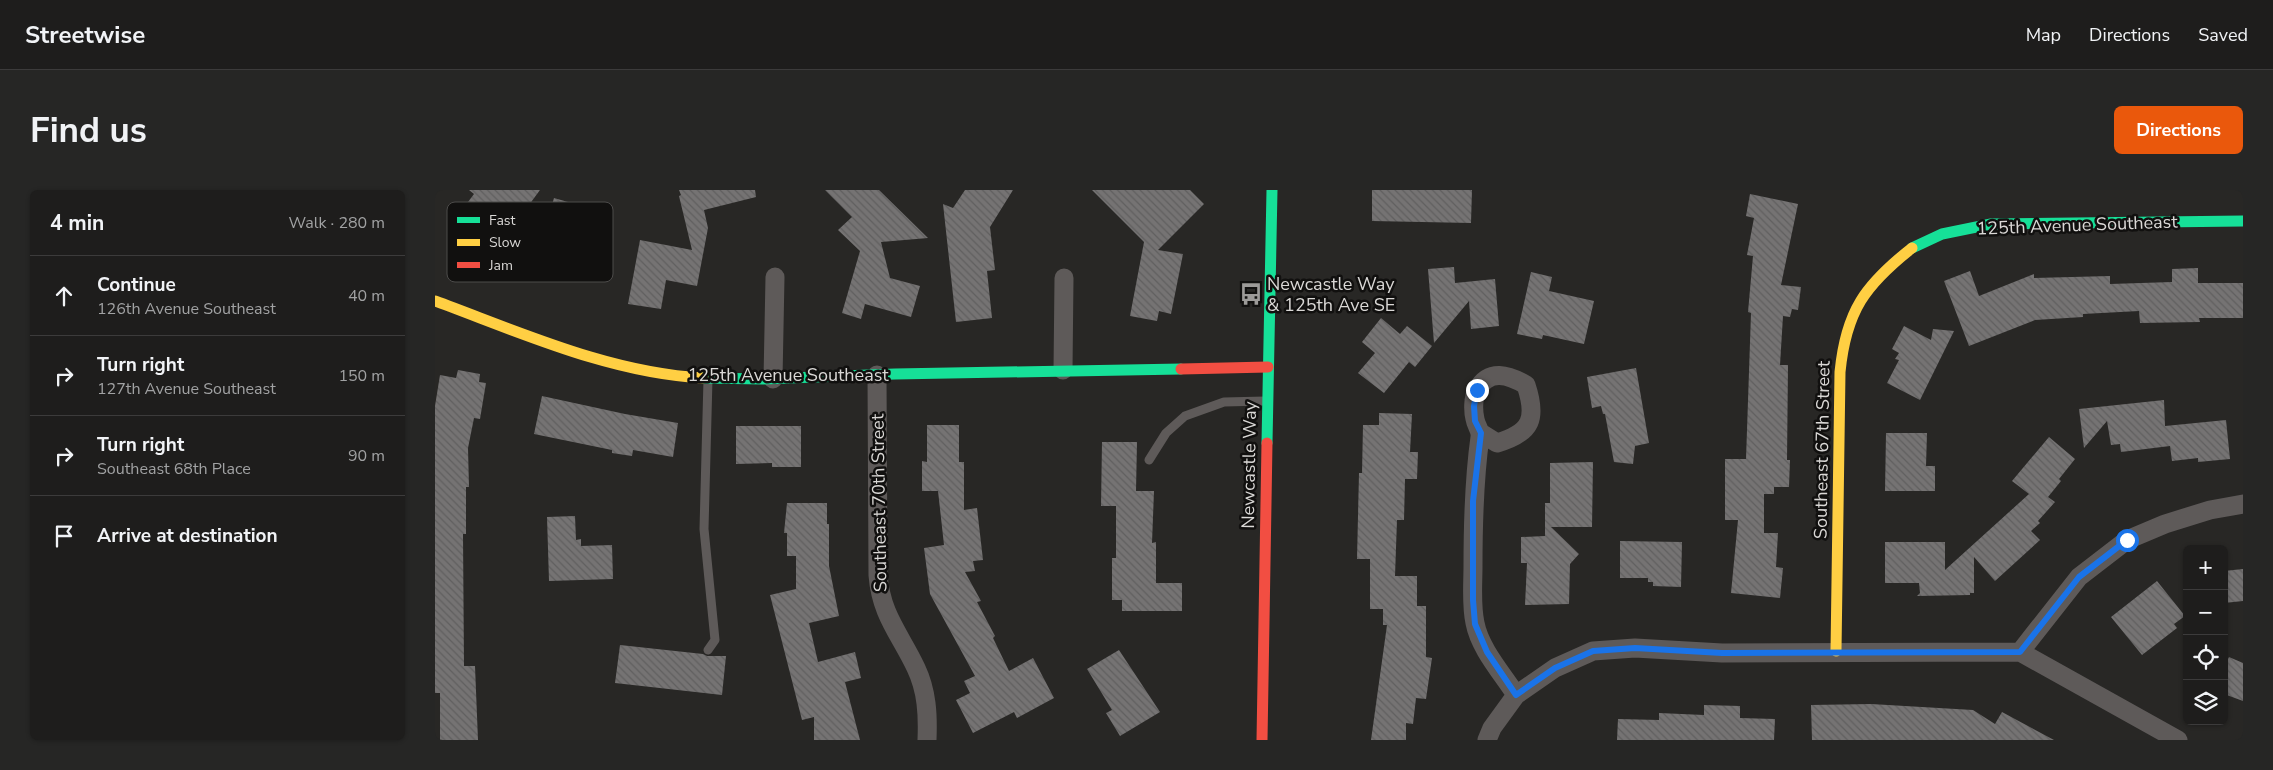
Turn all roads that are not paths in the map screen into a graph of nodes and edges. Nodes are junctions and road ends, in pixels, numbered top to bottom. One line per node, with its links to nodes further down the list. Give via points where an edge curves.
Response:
1 (1272, 190): 7 (street, Newcastle Way)
2 (2243, 221): 3 (street, 125th Avenue Southeast, via 1991,224 1965,228 1915,245)
3 (1890, 265): 17 (street, Southeast 67th Street, via 1865,292 1853,313 1843,343 1839,372)
4 (775, 277): 11 (street)
5 (1065, 278): 8 (street)
6 (435, 301): 10 (street, 125th Avenue Southeast, via 551,344 633,368)
7 (1268, 368): 8 (street, 125th Avenue Southeast); 12 (street, Newcastle Way)
8 (1063, 370): 9 (street, 125th Avenue Southeast)
9 (877, 375): 11 (street, 125th Avenue Southeast); 20 (street, Southeast 70th Street, via 880,596 924,690 928,710)
10 (709, 377): 11 (street, 125th Avenue Southeast); 16 (lane, via 704,529 715,640)
11 (773, 378)
12 (1268, 401): 14 (lane, via 1224,402 1185,416 1166,432); 21 (street, Newcastle Way)
13 (1481, 433): 19 (street, via 1473,501 1475,624 1487,652)
14 (1149, 460)
15 (2243, 504): 18 (street, via 2210,510 2127,540 2079,577)
16 (708, 650)
17 (1836, 651): 18 (street); 19 (street, via 1722,653 1635,648 1593,651 1555,668)
18 (2020, 652): 23 (street)
19 (1516, 695): 22 (street)
20 (927, 740)
21 (1262, 740)
22 (1487, 740)
23 (2178, 740)

